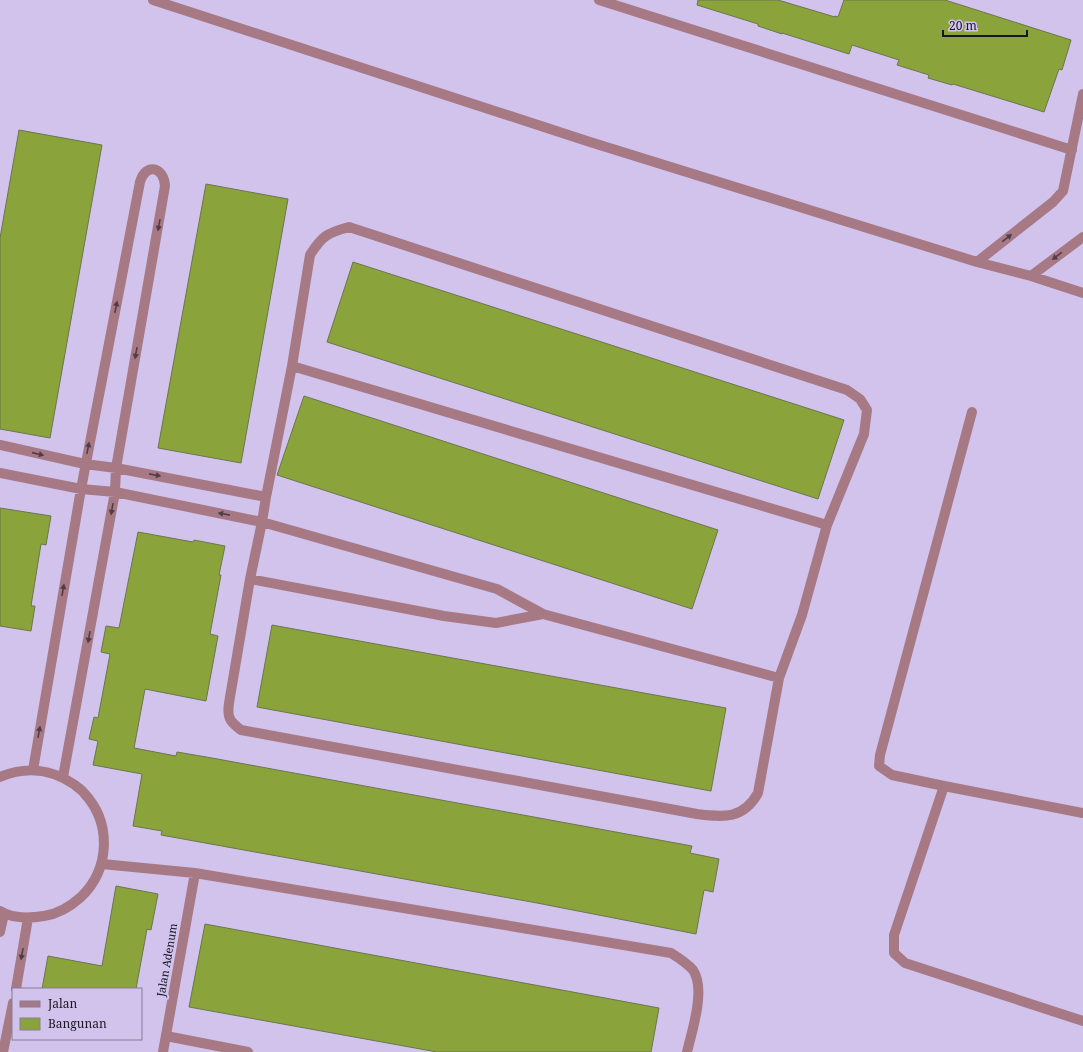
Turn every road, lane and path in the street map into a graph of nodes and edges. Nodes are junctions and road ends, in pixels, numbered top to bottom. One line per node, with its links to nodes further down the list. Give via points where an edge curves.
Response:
1 (153, 0): 6 (street, via 590,142)
2 (599, 0): 4 (street)
3 (1083, 94): 4 (street)
4 (1072, 150): 6 (street, one-way to 4, via 1053,202 1063,191)
5 (1083, 237): 7 (street, one-way to 7)
6 (977, 262): 7 (street)
7 (1031, 276): 8 (street)
8 (1083, 293)
9 (292, 366): 17 (street); 19 (street); 19 (street, via 310,255 318,242 330,232 349,226 847,390 860,399 866,410 864,434)
10 (972, 412): 26 (street, via 879,766 892,774)
11 (0, 445): 12 (street, one-way to 12)
12 (85, 464): 13 (street); 13 (street, one-way to 13, via 140,182 142,175 150,169 159,171 165,186); 15 (street)
13 (116, 468): 16 (street); 17 (street, one-way to 17)
14 (0, 473): 15 (street)
15 (81, 489): 16 (street); 23 (street, one-way to 15)
16 (115, 492): 18 (street, one-way to 16); 25 (street, one-way to 25)
17 (266, 496): 18 (street)
18 (262, 522): 20 (street); 21 (street, via 497,589)
19 (827, 525): 22 (street, via 802,615)
20 (250, 579): 21 (street, via 444,616 496,623); 22 (street, via 228,714 232,723 241,730 256,733 697,814 734,815 747,808 758,793)
21 (543, 614): 22 (street)
22 (779, 678)
23 (32, 770): 24 (street, via 12,772); 25 (street)
24 (0, 777)
25 (63, 777): 28 (street, via 84,792 98,814 105,839)
26 (944, 786): 27 (street); 35 (street, via 894,935 894,953 905,963)
27 (1083, 813)
28 (102, 864): 29 (street); 31 (street, via 91,887 73,905 52,915)
29 (195, 873): 36 (street, Jalan Adenum); 40 (street, via 671,953 694,971 697,982 699,995)
30 (2, 912): 31 (street); 32 (street)
31 (28, 918): 33 (street, one-way to 33)
32 (0, 932)
33 (16, 988)
34 (12, 1008): 37 (street)
35 (1083, 1021)
36 (166, 1036): 38 (street, Jalan Adenum); 39 (street)
37 (4, 1052)
38 (163, 1052)
39 (248, 1052)
40 (687, 1052)

